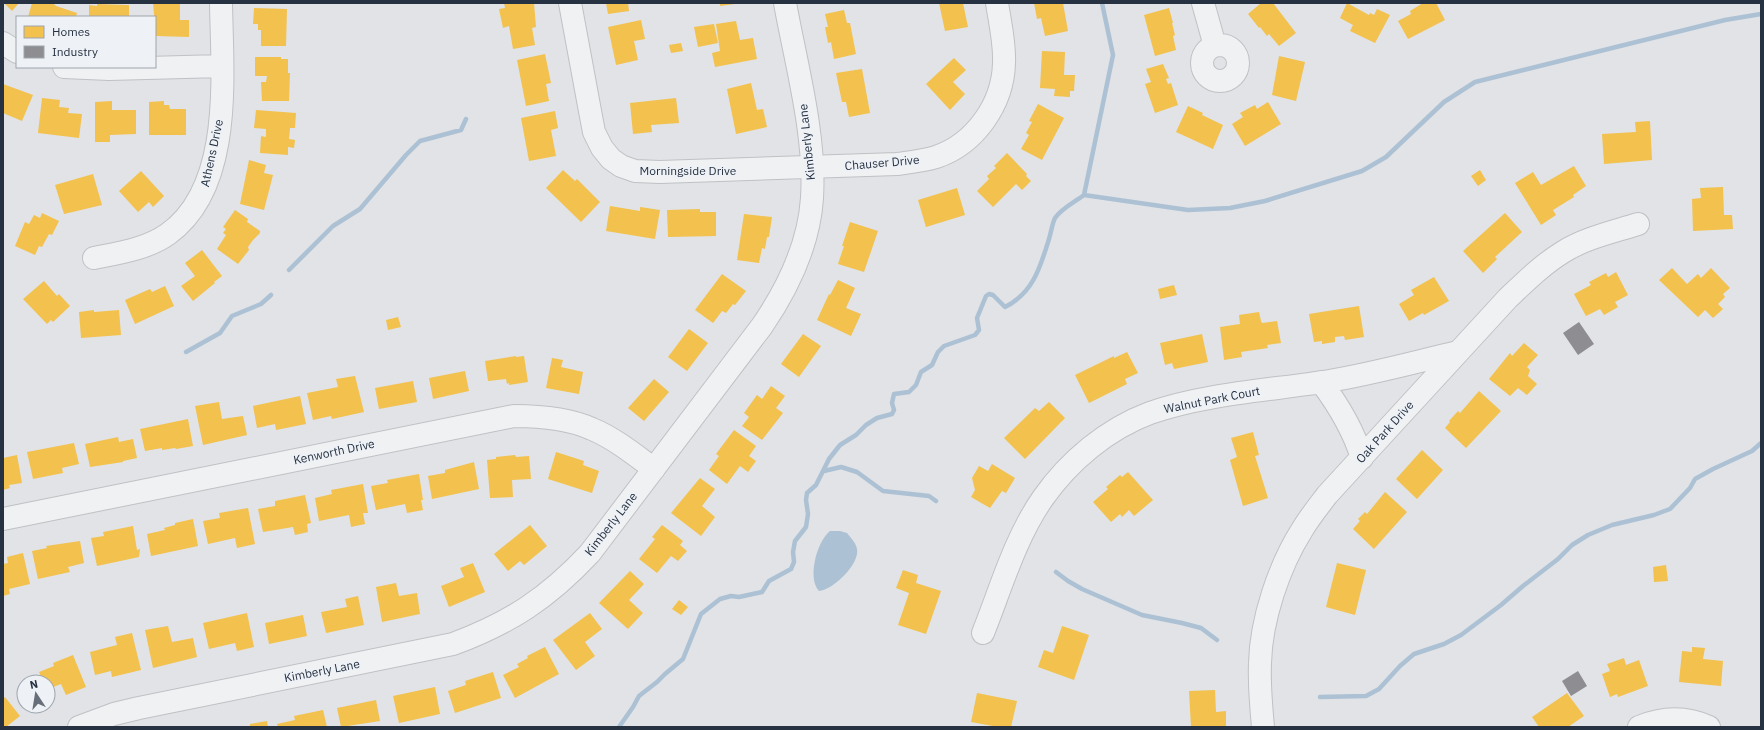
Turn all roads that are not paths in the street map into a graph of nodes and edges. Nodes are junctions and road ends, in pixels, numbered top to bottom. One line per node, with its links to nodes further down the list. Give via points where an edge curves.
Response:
1 (221, 3): 9 (street, Athens Drive)
2 (570, 3): 13 (street, Morningside Drive, via 594,132 602,148 616,163 635,171 660,172)
3 (785, 3): 13 (street, Kimberly Lane, via 808,127)
4 (997, 3): 13 (street, Chauser Drive, via 1004,41 1003,79 998,97 988,116 964,141 938,156 920,161)
5 (1203, 3): 7 (street)
6 (3, 43): 8 (street)
7 (1215, 46)
8 (16, 51)
9 (222, 66): 12 (street); 15 (street, Athens Drive, via 222,104 215,153 204,192 194,208 173,230 149,244)
10 (86, 68): 11 (street)
11 (147, 68)
12 (156, 68)
13 (812, 167): 19 (street, Kimberly Lane, via 812,198 801,252 779,300)
14 (1638, 224): 16 (street, Oak Park Drive, via 1564,251 1538,270 1508,298)
15 (94, 258)
16 (1458, 352): 17 (street, Walnut Park Court); 18 (street, Oak Park Drive)
17 (1321, 382): 18 (street, via 1348,422); 21 (street, Walnut Park Court, via 1180,404 1149,413 1118,428 1089,448 1065,470 1027,524)
18 (1362, 458): 23 (street, Oak Park Drive, via 1327,495 1301,531 1273,594 1264,629 1260,661)
19 (654, 468): 20 (street, Kenworth Drive, via 593,429 541,416 514,416); 22 (street, Kimberly Lane, via 590,553 572,572 528,608 480,634 453,644 400,656 121,713)
20 (3, 519)
21 (983, 633)
22 (79, 727)
23 (1263, 727)
24 (1640, 727): 25 (street, via 1664,719 1684,719)
25 (1709, 727)

